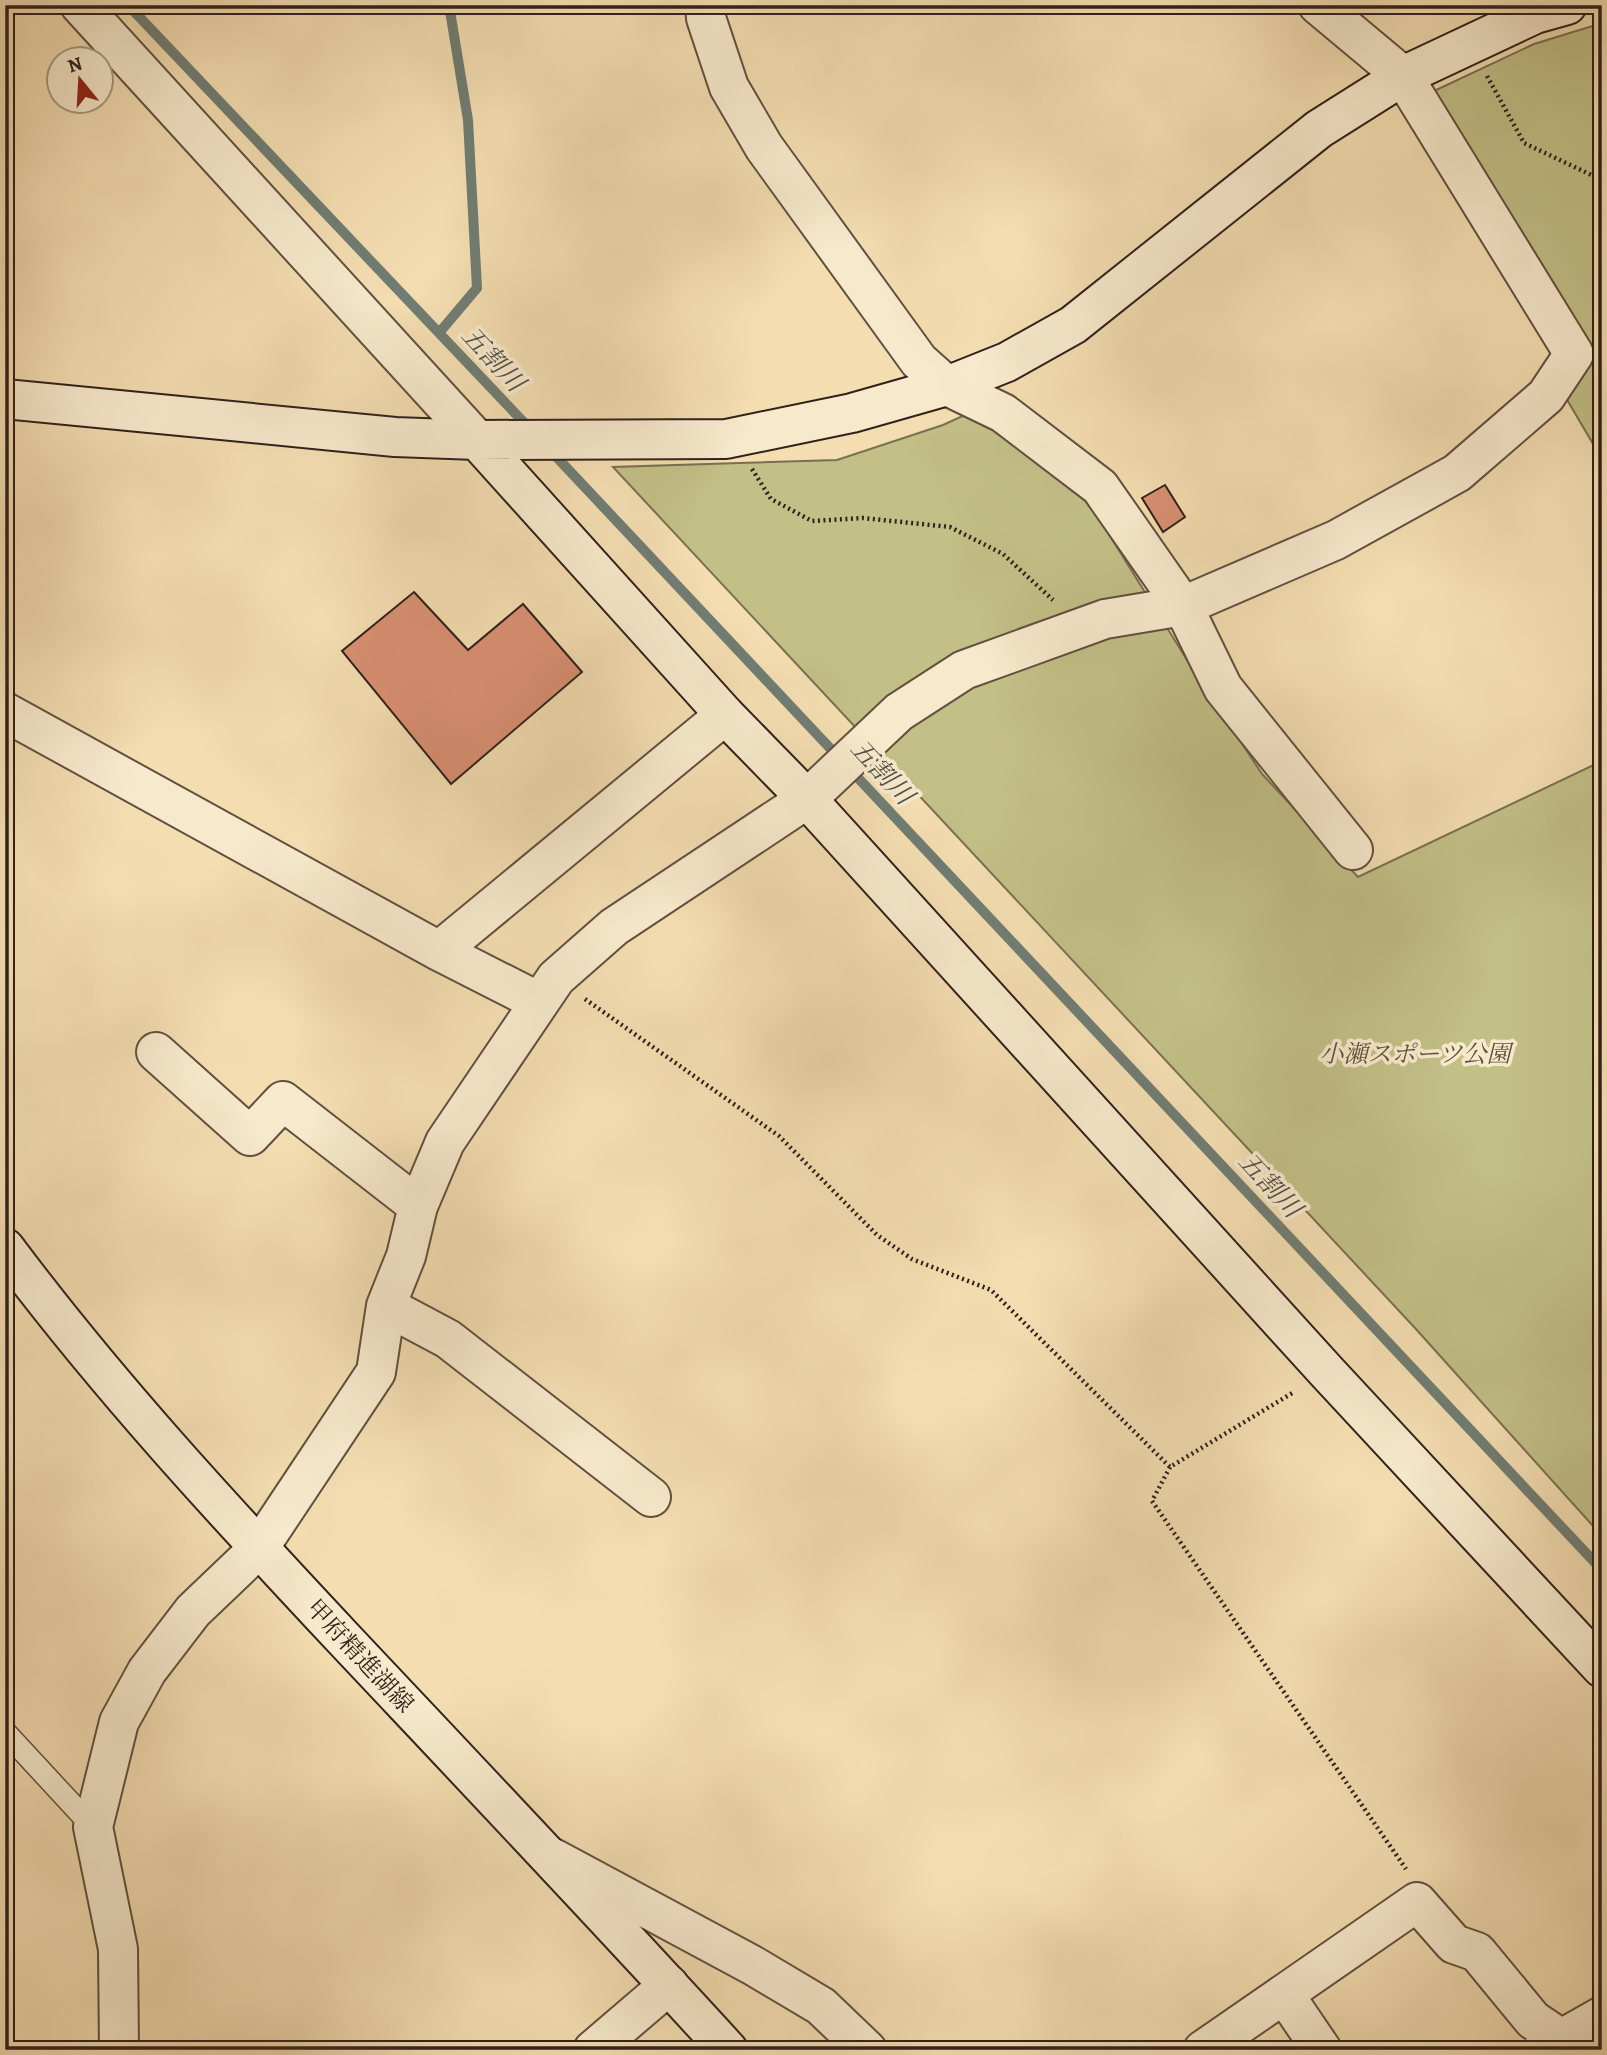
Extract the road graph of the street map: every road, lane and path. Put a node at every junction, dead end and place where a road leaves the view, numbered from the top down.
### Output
1 (80, 5) edge
2 (705, 5) edge
3 (1318, 5) edge
4 (1567, 5) edge
5 (1469, 45) junction
6 (1403, 76) junction
7 (1602, 180) edge
8 (947, 386) junction
9 (5, 399) edge
10 (738, 436) junction
11 (491, 440) junction
12 (1183, 606) junction
13 (1070, 632) junction
14 (5, 712) edge
15 (725, 715) junction
16 (816, 792) junction
17 (1353, 850) dead end
18 (439, 951) junction
19 (547, 990) junction
20 (156, 1052) dead end
21 (418, 1206) junction
22 (5, 1248) edge
23 (386, 1306) junction
24 (1327, 1372) junction
25 (1170, 1467) junction
26 (651, 1497) dead end
27 (258, 1548) junction
28 (1602, 1668) edge
29 (5, 1732) edge
30 (93, 1827) junction
31 (545, 1853) junction
32 (1417, 1902) junction
33 (669, 1984) junction
34 (1284, 1994) junction
35 (1602, 2017) edge
36 (1551, 2044) edge
37 (119, 2050) edge
38 (593, 2050) edge
39 (729, 2050) edge
40 (867, 2050) edge
41 (1203, 2050) edge
42 (1322, 2050) edge

1 - 11 street
2 - 8 street
3 - 6 street
4 - 5 street
5 - 6 street
5 - 7 path
6 - 8 street
6 - 12 street
8 - 10 street
8 - 12 street
9 - 11 street
10 - 11 street
10 - 13 path
11 - 15 street
12 - 13 street
12 - 17 street
13 - 16 street
14 - 18 street
15 - 16 street
15 - 18 street
16 - 19 street
16 - 24 street
18 - 19 street
19 - 21 street
19 - 25 path
20 - 21 street
21 - 23 street
22 - 27 street, 甲府精進湖線
23 - 26 street
23 - 27 street
24 - 25 path
24 - 28 street
25 - 32 path
27 - 30 street
27 - 31 street, 甲府精進湖線
29 - 30 lane
30 - 37 street
31 - 33 street, 甲府精進湖線
31 - 40 street
32 - 34 street
32 - 36 street
33 - 38 street
33 - 39 street, 甲府精進湖線
34 - 41 street
34 - 42 street
35 - 36 street

